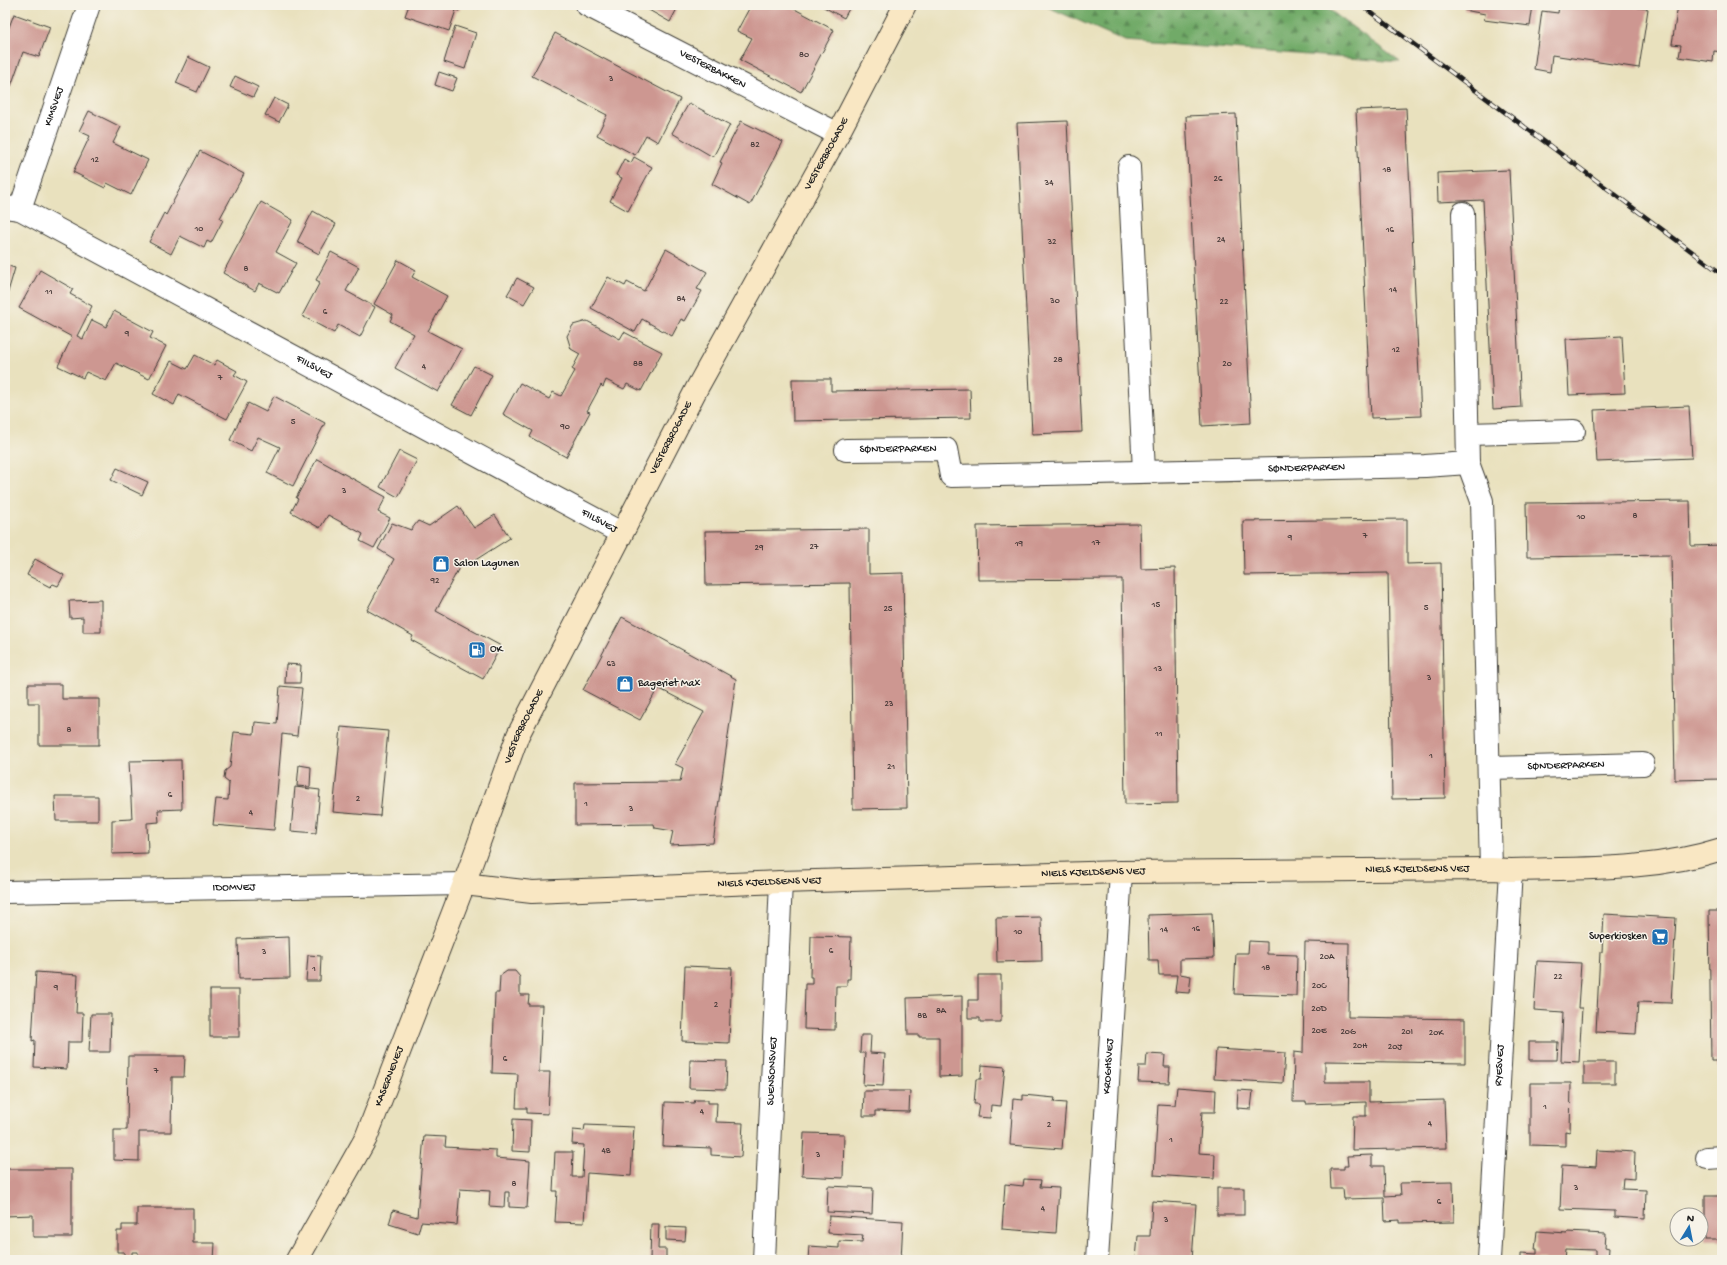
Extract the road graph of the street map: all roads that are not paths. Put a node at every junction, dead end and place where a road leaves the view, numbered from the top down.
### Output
1 (89, 5) edge
2 (587, 5) edge
3 (905, 5) edge
4 (838, 134) junction
5 (1129, 167) dead end
6 (12, 208) edge
7 (1463, 214) dead end
8 (1574, 431) dead end
9 (1468, 434) junction
10 (846, 450) dead end
11 (1468, 463) junction
12 (1144, 471) junction
13 (621, 533) junction
14 (1643, 764) dead end
15 (1489, 768) junction
16 (1722, 849) edge
17 (1501, 869) junction
18 (1121, 872) junction
19 (781, 882) junction
20 (464, 884) junction
21 (5, 892) edge
22 (298, 1260) edge
23 (764, 1260) edge
24 (1098, 1260) edge
25 (1489, 1260) edge

1 - 6 street, KIMSVEJ
2 - 4 street, VESTERBAKKEN
3 - 4 street, VESTERBROGADE
4 - 13 street, VESTERBROGADE
5 - 12 street
6 - 13 street, FIILSVEJ
7 - 9 street
8 - 9 street
9 - 11 street
10 - 12 street, SØNDERPARKEN
11 - 12 street, SØNDERPARKEN
11 - 15 street
13 - 20 street, VESTERBROGADE
14 - 15 street, SØNDERPARKEN
15 - 17 street
16 - 17 street, NIELS KJELDSENS VEJ
17 - 18 street, NIELS KJELDSENS VEJ
17 - 25 street, RYESVEJ
18 - 19 street, NIELS KJELDSENS VEJ
18 - 24 street, KROGHSVEJ
19 - 20 street, NIELS KJELDSENS VEJ
19 - 23 street, SUENSONSVEJ
20 - 21 street, IDOMVEJ
20 - 22 street, KASERNEVEJ

